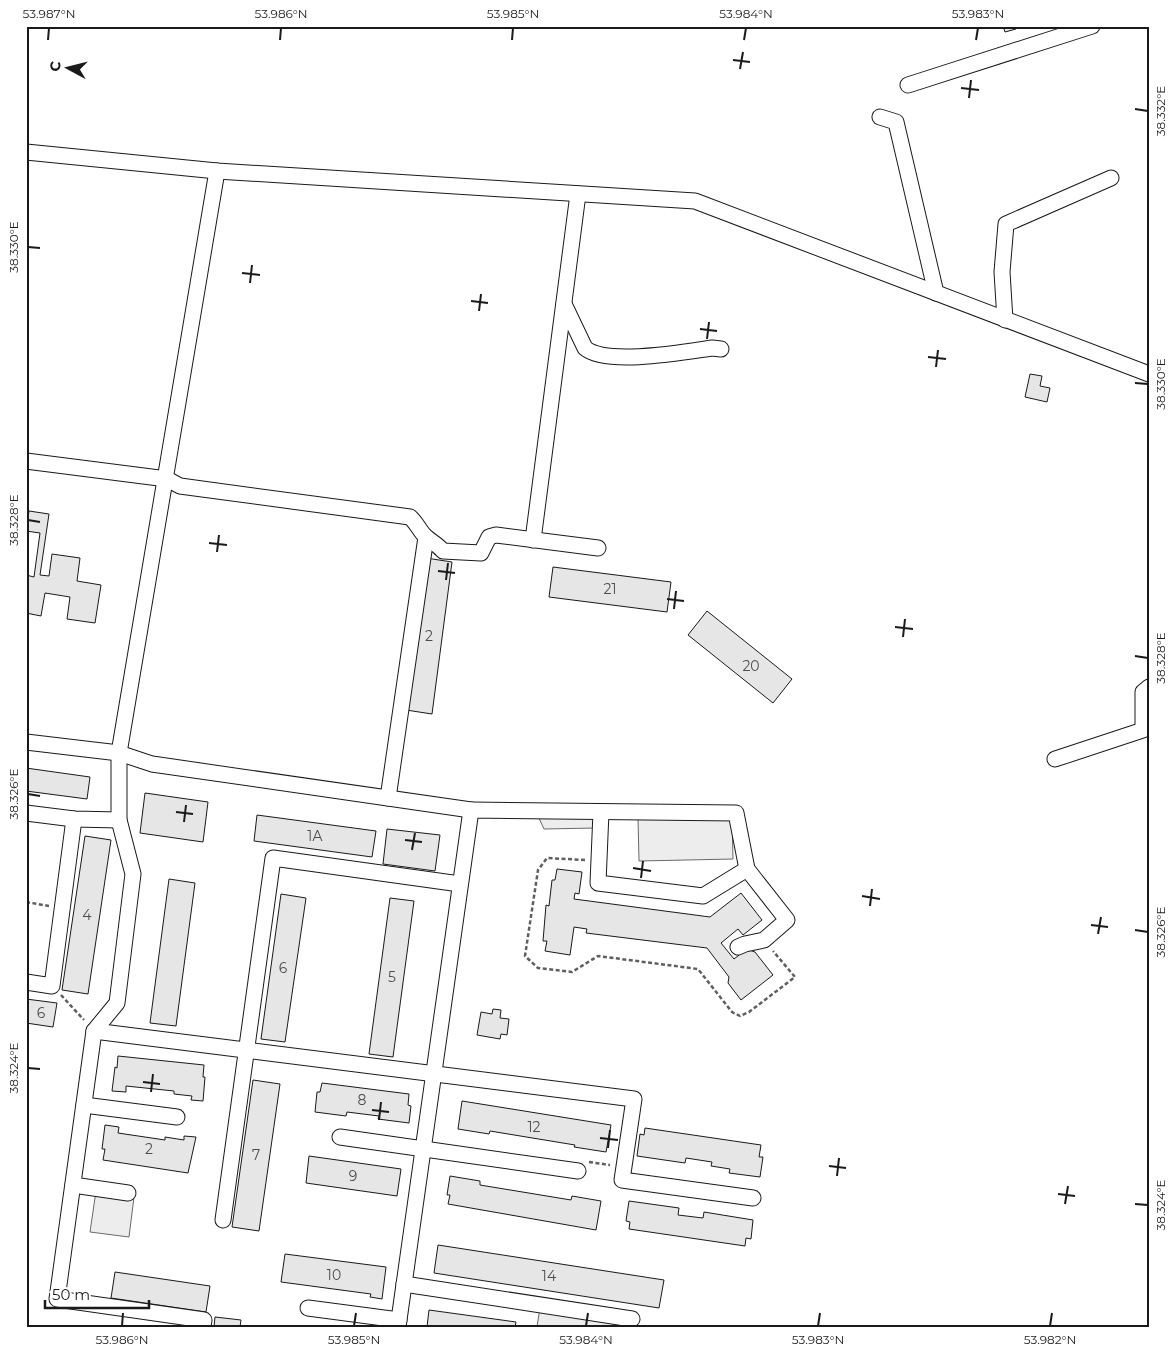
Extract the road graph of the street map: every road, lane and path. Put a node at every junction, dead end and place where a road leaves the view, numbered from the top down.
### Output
1 (1092, 26) edge
2 (908, 86) dead end
3 (880, 117) dead end
4 (26, 152) edge
5 (217, 171) junction
6 (1111, 178) dead end
7 (578, 194) junction
8 (936, 293) junction
9 (564, 303) junction
10 (1005, 320) junction
11 (721, 349) dead end
12 (1148, 373) edge
13 (26, 461) edge
14 (167, 479) junction
15 (426, 537) junction
16 (533, 540) junction
17 (598, 548) dead end
18 (1149, 687) edge
19 (26, 742) edge
20 (119, 752) junction
21 (1055, 759) dead end
22 (388, 798) junction
23 (470, 810) junction
24 (26, 812) edge
25 (601, 812) junction
26 (74, 819) junction
27 (118, 820) junction
28 (599, 861) junction
29 (747, 869) junction
30 (460, 884) junction
31 (26, 902) edge
32 (63, 908) junction
33 (764, 940) junction
34 (738, 947) dead end
35 (26, 982) edge
36 (52, 986) junction
37 (94, 1031) junction
38 (246, 1049) junction
39 (434, 1072) junction
40 (84, 1105) junction
41 (177, 1118) dead end
42 (340, 1136) dead end
43 (423, 1148) junction
44 (624, 1166) junction
45 (578, 1171) joint
46 (73, 1185) junction
47 (128, 1192) dead end
48 (753, 1198) dead end
49 (223, 1220) dead end
50 (404, 1284) junction
51 (308, 1308) dead end
52 (632, 1320) dead end
53 (399, 1323) edge
54 (203, 1327) edge

1 - 2 street
3 - 8 street
4 - 5 street
5 - 7 street
5 - 14 street
6 - 10 street
7 - 8 street
7 - 9 street
8 - 10 street
9 - 11 street
9 - 16 street
10 - 12 street
13 - 14 street
14 - 15 street
14 - 20 street
15 - 16 street
15 - 22 street
16 - 17 street
18 - 21 street
19 - 20 street
20 - 22 street
20 - 27 street
22 - 23 street
23 - 25 street
23 - 30 street
24 - 26 street
25 - 28 street
25 - 29 street
26 - 27 street
26 - 32 street
27 - 37 street
28 - 29 street
28 - 33 path
29 - 33 street
30 - 38 street
30 - 39 street
31 - 32 path
32 - 36 street
33 - 34 street
35 - 36 street
36 - 37 path
37 - 38 street
37 - 40 street
38 - 39 street
38 - 49 street
39 - 43 street
39 - 44 street
40 - 41 street
40 - 46 street
42 - 43 street
43 - 45 street
43 - 50 street
44 - 45 path
44 - 48 street
46 - 47 street
46 - 54 street
50 - 52 street
50 - 53 street
51 - 53 street

